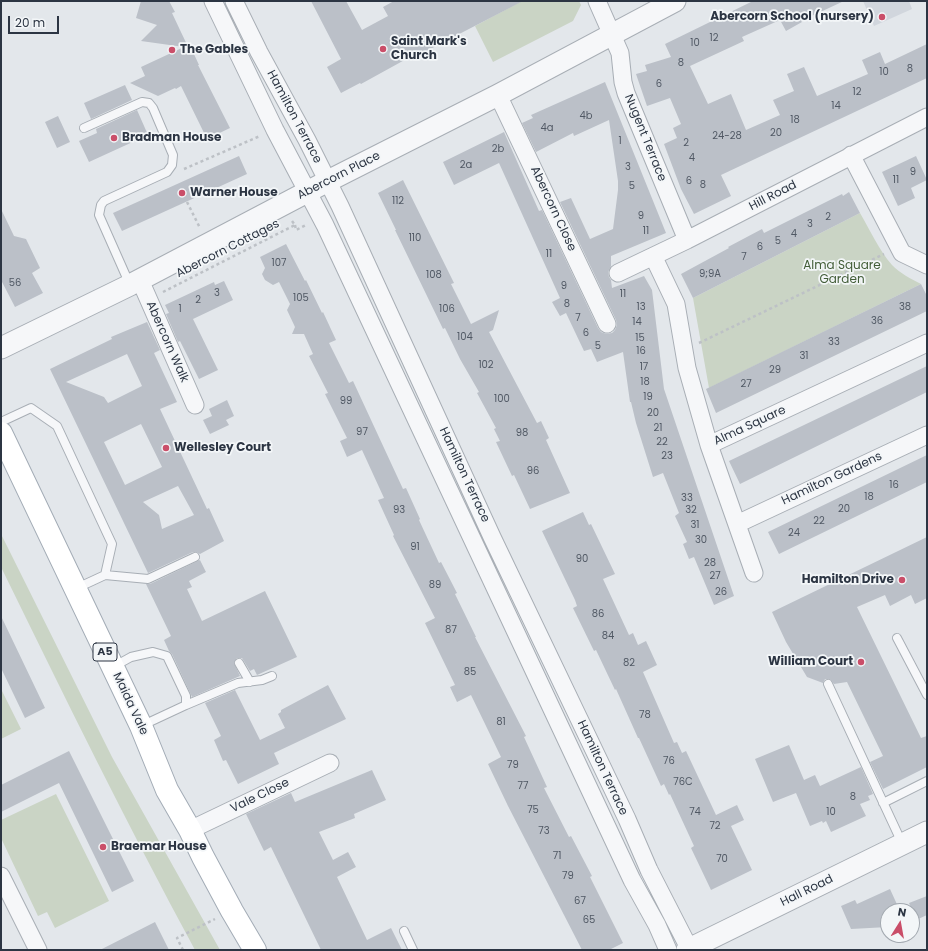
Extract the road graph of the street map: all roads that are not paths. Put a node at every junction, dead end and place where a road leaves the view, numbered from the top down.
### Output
1 (213, 1) edge
2 (234, 1) edge
3 (597, 1) edge
4 (674, 1) edge
5 (611, 34) junction
6 (498, 95) junction
7 (927, 117) edge
8 (84, 128) dead end
9 (852, 155) junction
10 (328, 181) junction
11 (309, 192) junction
12 (687, 240) junction
13 (655, 256) junction
14 (927, 265) edge
15 (618, 273) dead end
16 (135, 283) junction
17 (607, 324) dead end
18 (927, 343) edge
19 (1, 348) edge
20 (196, 405) dead end
21 (1, 422) edge
22 (927, 435) edge
23 (3, 443) edge
24 (709, 445) junction
25 (737, 524) junction
26 (195, 557) dead end
27 (754, 573) dead end
28 (105, 575) junction
29 (75, 589) junction
30 (898, 638) dead end
31 (239, 664) dead end
32 (112, 667) junction
33 (272, 676) dead end
34 (250, 682) junction
35 (828, 684) dead end
36 (927, 695) edge
37 (186, 705) junction
38 (141, 726) junction
39 (330, 762) dead end
40 (927, 781) edge
41 (883, 803) junction
42 (617, 823) junction
43 (190, 830) junction
44 (927, 832) edge
45 (902, 844) junction
46 (1, 876) edge
47 (404, 931) dead end
48 (38, 950) edge
49 (255, 950) edge
50 (413, 950) edge
51 (668, 950) edge
52 (689, 950) edge

1 - 11 street, Hamilton Terrace
2 - 10 street, Hamilton Terrace
3 - 5 street, Nugent Terrace
4 - 5 street, Abercorn Place
5 - 6 street, Abercorn Place
5 - 12 street, Nugent Terrace
6 - 10 street, Abercorn Place
6 - 17 street, Abercorn Close
7 - 9 street, Hill Road
8 - 16 lane
9 - 12 street, Hill Road
9 - 14 street
10 - 11 street, Abercorn Place
10 - 42 street, Hamilton Terrace
11 - 16 street, Abercorn Place
11 - 42 street, Hamilton Terrace
12 - 13 street, Hill Road
13 - 15 street, Hill Road
13 - 24 street, Alma Square
16 - 19 street, Abercorn Place
16 - 20 street, Abercorn Walk
18 - 24 street, Alma Square
21 - 28 lane
22 - 25 street, Hamilton Gardens
23 - 29 main road, Maida Vale / A5
24 - 25 street
25 - 27 street
26 - 28 lane
28 - 29 lane
29 - 32 main road, Maida Vale / A5
30 - 36 lane
31 - 34 lane
32 - 37 lane
32 - 38 main road, Maida Vale / A5
33 - 34 lane
34 - 37 lane
35 - 41 lane
37 - 38 lane
38 - 43 main road, Maida Vale / A5
39 - 43 street, Vale Close
40 - 41 lane
41 - 45 lane
42 - 51 street, Hamilton Terrace
42 - 52 street, Hamilton Terrace
43 - 49 main road, Maida Vale / A5
44 - 45 street, Hall Road
45 - 52 street, Hall Road
46 - 48 street
47 - 50 lane

